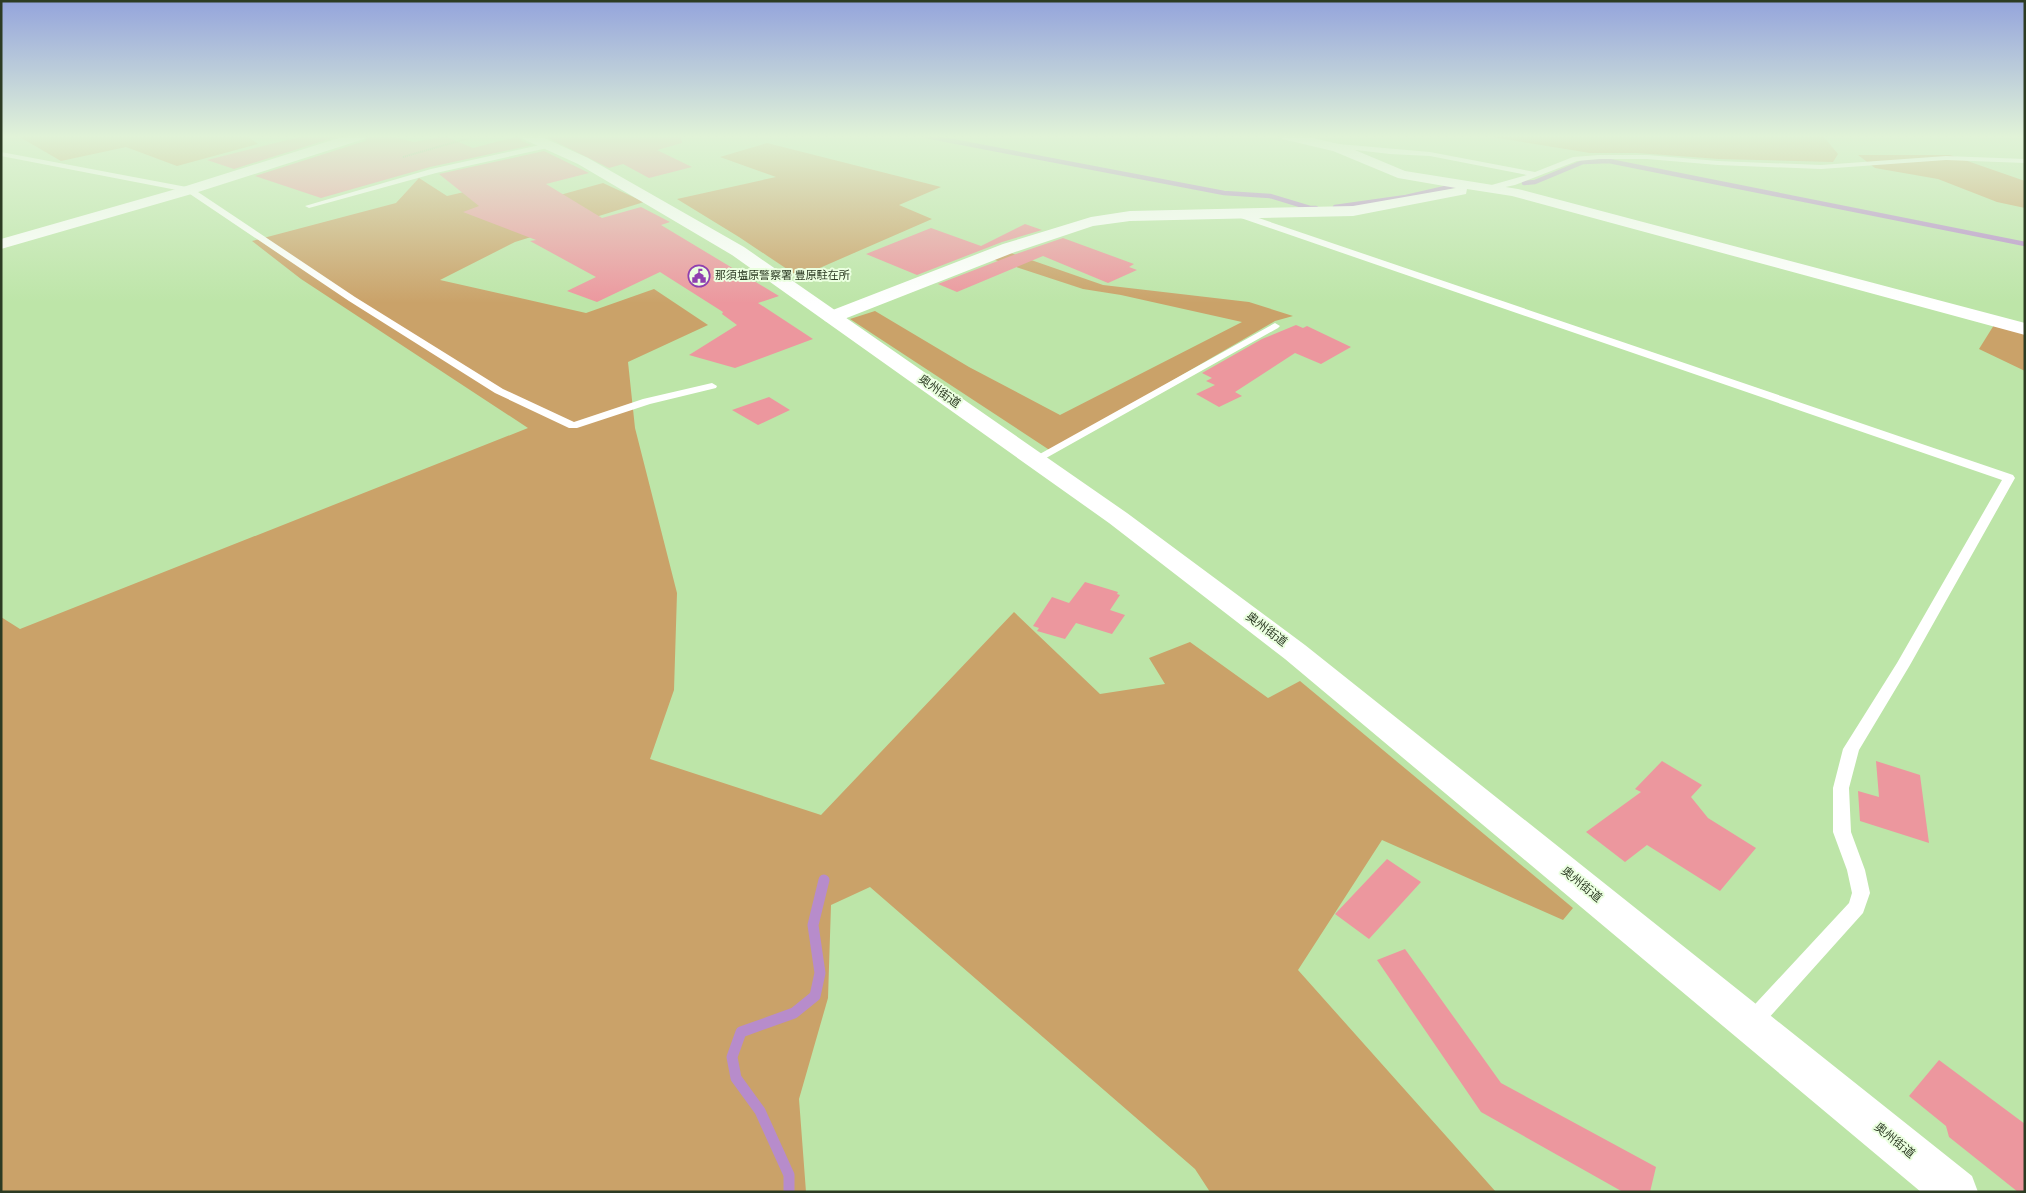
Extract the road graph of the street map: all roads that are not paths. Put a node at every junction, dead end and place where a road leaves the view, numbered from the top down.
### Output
1 (183, 192) edge
2 (192, 192) edge
3 (360, 192) edge
4 (635, 192) edge
5 (1454, 192) edge
6 (1505, 192) edge
7 (309, 206) dead end
8 (1238, 214) junction
9 (1, 244) edge
10 (832, 317) junction
11 (1275, 326) dead end
12 (2025, 329) edge
13 (712, 386) dead end
14 (1035, 460) junction
15 (1750, 1024) junction
16 (1956, 1192) edge

1 - 9 main road
2 - 13 lane
3 - 7 lane
4 - 10 main road, 奥州街道
5 - 8 street
6 - 12 street
8 - 10 street
8 - 15 lane
10 - 14 main road, 奥州街道
11 - 14 lane
14 - 15 main road, 奥州街道
15 - 16 main road, 奥州街道

